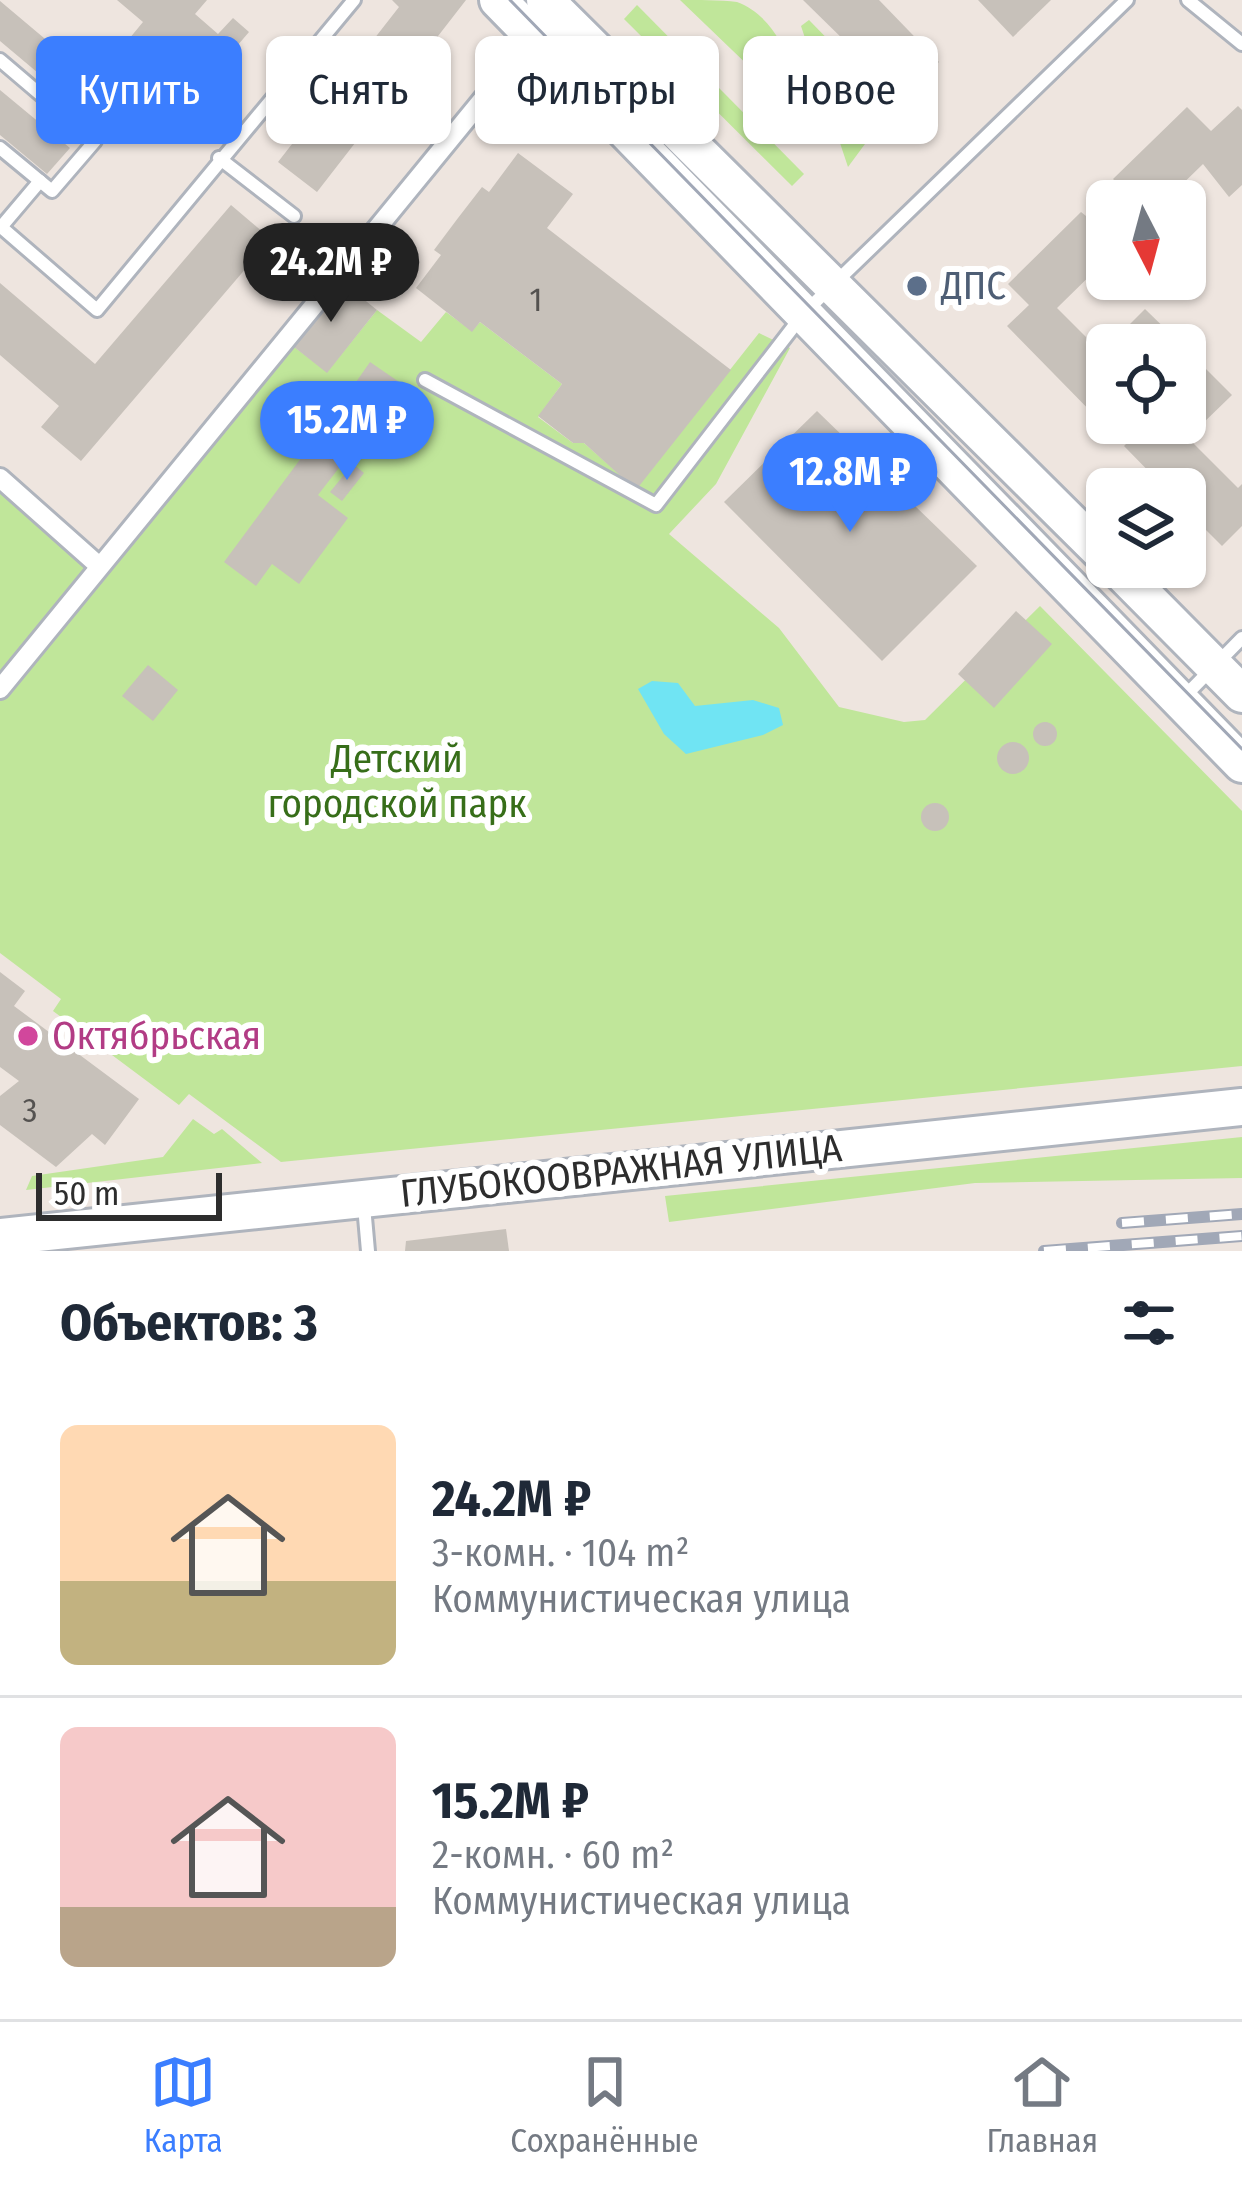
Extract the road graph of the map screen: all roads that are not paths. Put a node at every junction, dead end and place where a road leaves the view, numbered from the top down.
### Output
1 (498, 0) edge
2 (544, 0) edge
3 (1127, 0) edge
4 (1188, 0) edge
5 (346, 3) edge
6 (1242, 44) edge
7 (0, 60) edge
8 (475, 108) edge
9 (0, 148) edge
10 (219, 158) junction
11 (40, 181) junction
12 (295, 216) dead end
13 (1, 227) edge
14 (833, 287) junction
15 (804, 313) junction
16 (425, 380) dead end
17 (0, 478) edge
18 (1086, 537) edge
19 (98, 566) junction
20 (1137, 588) edge
21 (1242, 638) edge
22 (1216, 666) junction
23 (0, 688) edge
24 (1242, 694) edge
25 (1180, 700) junction
26 (1242, 764) edge
27 (1242, 1107) edge
28 (363, 1198) junction
29 (0, 1237) edge
30 (368, 1251) edge

1 - 15 main road
2 - 14 main road
3 - 14 lane
4 - 6 lane
5 - 10 lane
7 - 11 lane
8 - 19 street
9 - 11 lane
10 - 12 lane
10 - 13 lane
11 - 13 lane
14 - 15 lane
14 - 18 main road
15 - 16 lane
15 - 25 main road
17 - 19 street
19 - 23 street
20 - 22 main road
21 - 22 lane
22 - 24 main road
22 - 25 lane
25 - 26 main road
27 - 28 main road, ГЛУБОКООВРАЖНАЯ УЛИЦА
28 - 29 main road, ГЛУБОКООВРАЖНАЯ УЛИЦА
28 - 30 lane

